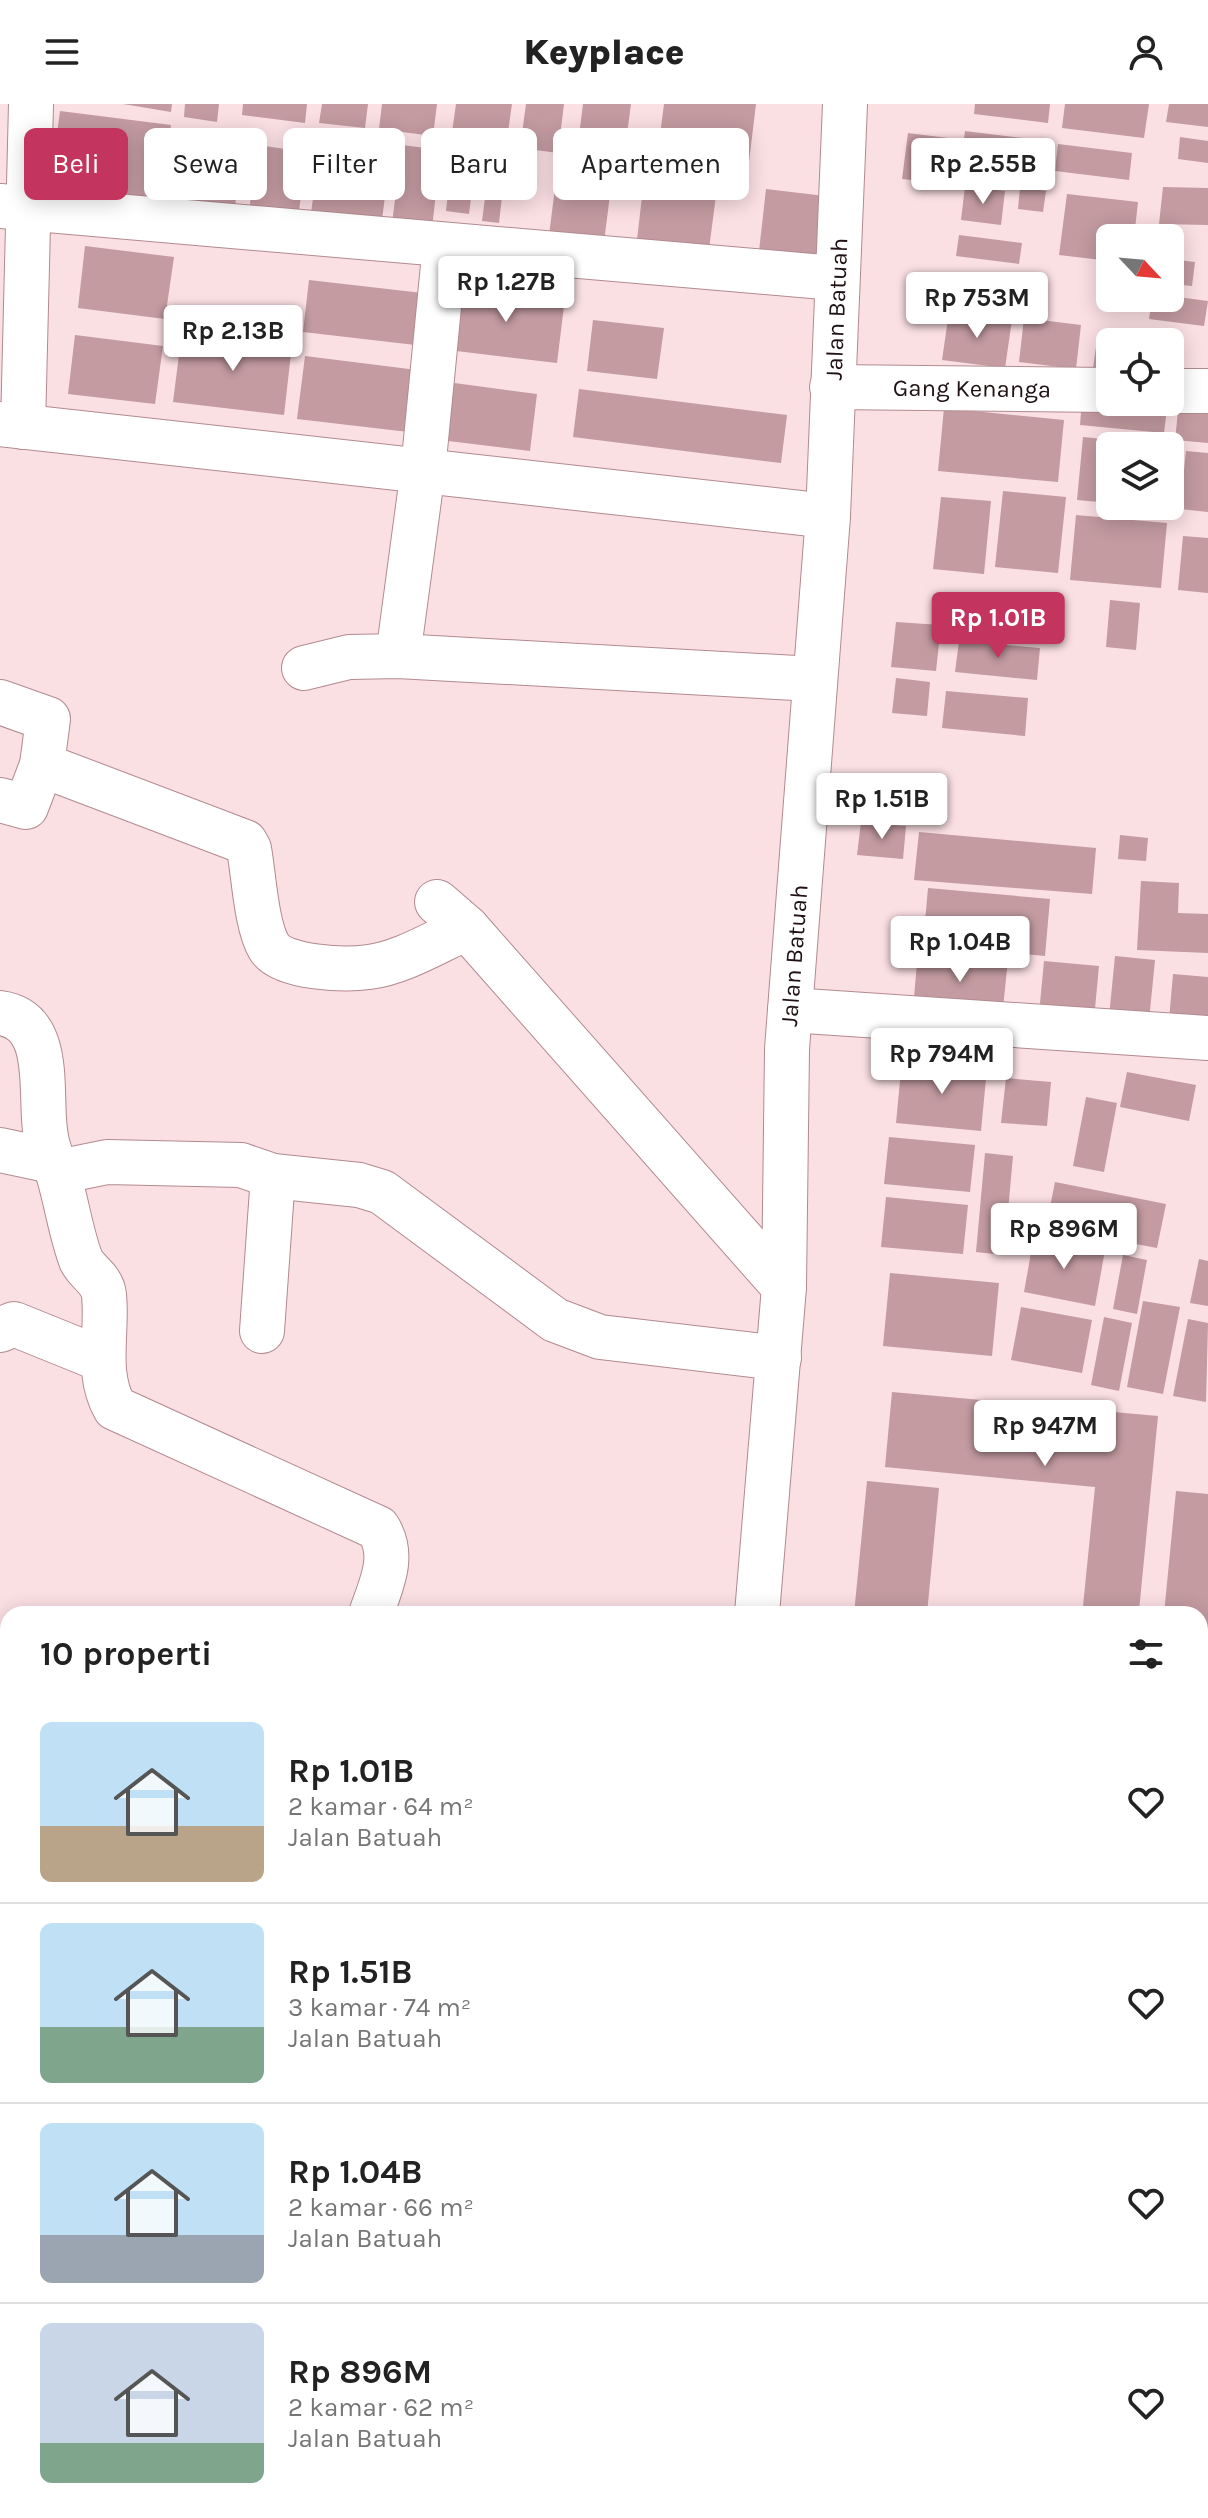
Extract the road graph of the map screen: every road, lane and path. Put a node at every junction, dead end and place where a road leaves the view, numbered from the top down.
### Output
1 (31, 104) edge
2 (845, 104) edge
3 (14, 208) edge
4 (445, 245) junction
5 (835, 278) junction
6 (832, 387) junction
7 (1096, 390) edge
8 (1184, 391) edge
9 (1208, 391) edge
10 (12, 425) edge
11 (423, 470) junction
12 (828, 516) junction
13 (398, 656) junction
14 (304, 668) dead end
15 (814, 679) junction
16 (0, 702) edge
17 (42, 765) junction
18 (0, 800) edge
19 (790, 1010) junction
20 (0, 1013) edge
21 (1208, 1038) edge
22 (0, 1150) edge
23 (55, 1166) junction
24 (273, 1176) junction
25 (784, 1287) junction
26 (0, 1330) edge
27 (262, 1331) dead end
28 (779, 1358) junction
29 (103, 1360) junction
30 (373, 1606) edge
31 (758, 1606) edge

1 - 3 street
2 - 5 street, Jalan Batuah
3 - 4 street
3 - 10 street
4 - 5 street
4 - 11 street
5 - 6 street, Jalan Batuah
6 - 7 street, Gang Kenanga
6 - 12 street, Jalan Batuah
8 - 9 street
10 - 11 street
11 - 12 street
11 - 13 street
12 - 15 street, Jalan Batuah
13 - 14 street
13 - 15 street
15 - 19 street, Jalan Batuah
16 - 17 street
17 - 18 street
17 - 25 street
19 - 21 street
19 - 25 street, Jalan Batuah
20 - 23 street
22 - 23 street
23 - 24 street
23 - 29 street
24 - 27 street
24 - 28 street
25 - 28 street, Jalan Batuah
26 - 29 street
28 - 31 street, Jalan Batuah
29 - 30 street

